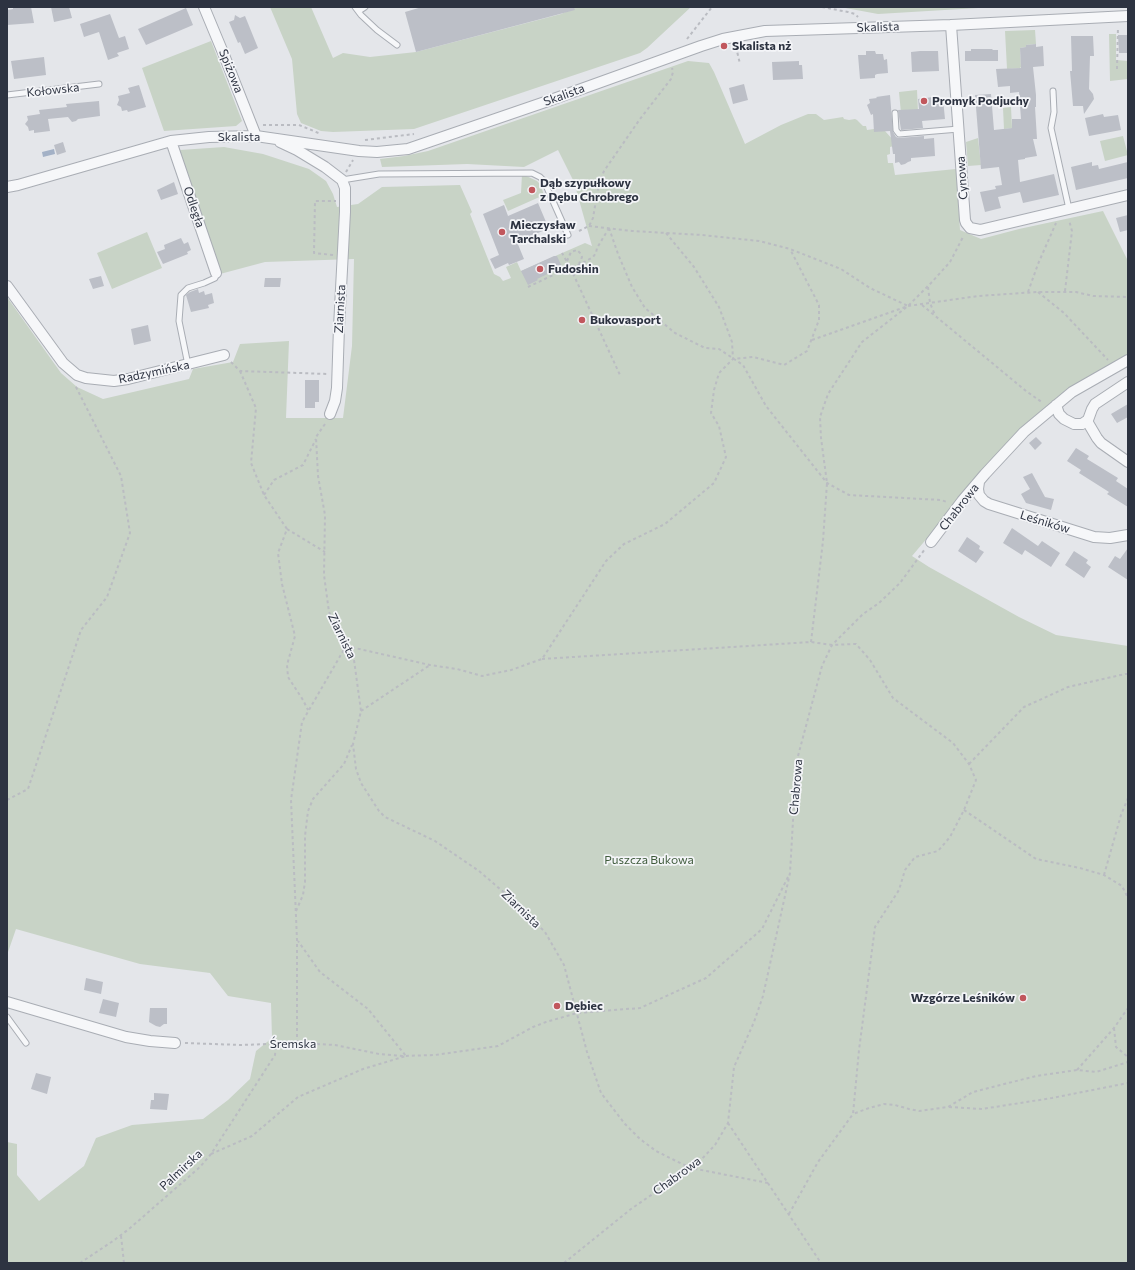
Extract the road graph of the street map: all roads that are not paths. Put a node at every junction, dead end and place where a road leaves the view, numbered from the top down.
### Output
1 (204, 7) edge
2 (366, 7) edge
3 (357, 9) edge
4 (1128, 16) edge
5 (951, 25) junction
6 (397, 44) dead end
7 (99, 84) dead end
8 (1053, 91) dead end
9 (7, 95) edge
10 (894, 113) dead end
11 (959, 129) junction
12 (256, 136) junction
13 (171, 141) junction
14 (342, 180) junction
15 (7, 187) edge
16 (1128, 195) edge
17 (1066, 212) junction
18 (568, 235) dead end
19 (216, 273) joint
20 (7, 286) edge
21 (224, 355) road end
22 (1128, 360) edge
23 (188, 365) junction
24 (1128, 382) edge
25 (1054, 407) junction
26 (330, 414) road end
27 (1087, 421) junction
28 (1128, 462) edge
29 (979, 482) junction
30 (1128, 535) edge
31 (931, 542) road end
32 (7, 1002) edge
33 (7, 1017) edge
34 (26, 1043) dead end
35 (176, 1043) road end

1 - 12 street, Spiżowa
2 - 3 lane
3 - 6 lane
4 - 5 street, Skalista
5 - 11 street, Cynowa
5 - 12 street, Skalista
7 - 9 lane, Kołowska
8 - 17 lane
10 - 11 lane
11 - 17 street, Cynowa
12 - 13 street, Skalista
12 - 14 street
13 - 15 street, Skalista
13 - 19 street, Odległa
14 - 18 lane
14 - 26 street, Ziarnista
16 - 17 street
19 - 23 lane
20 - 23 street, Radzymińska
21 - 23 street, Radzymińska
22 - 25 street, Chabrowa
24 - 27 street
25 - 27 street
25 - 29 street, Chabrowa
27 - 28 street
29 - 30 street, Leśników
29 - 31 street, Chabrowa
32 - 35 street
33 - 34 lane

